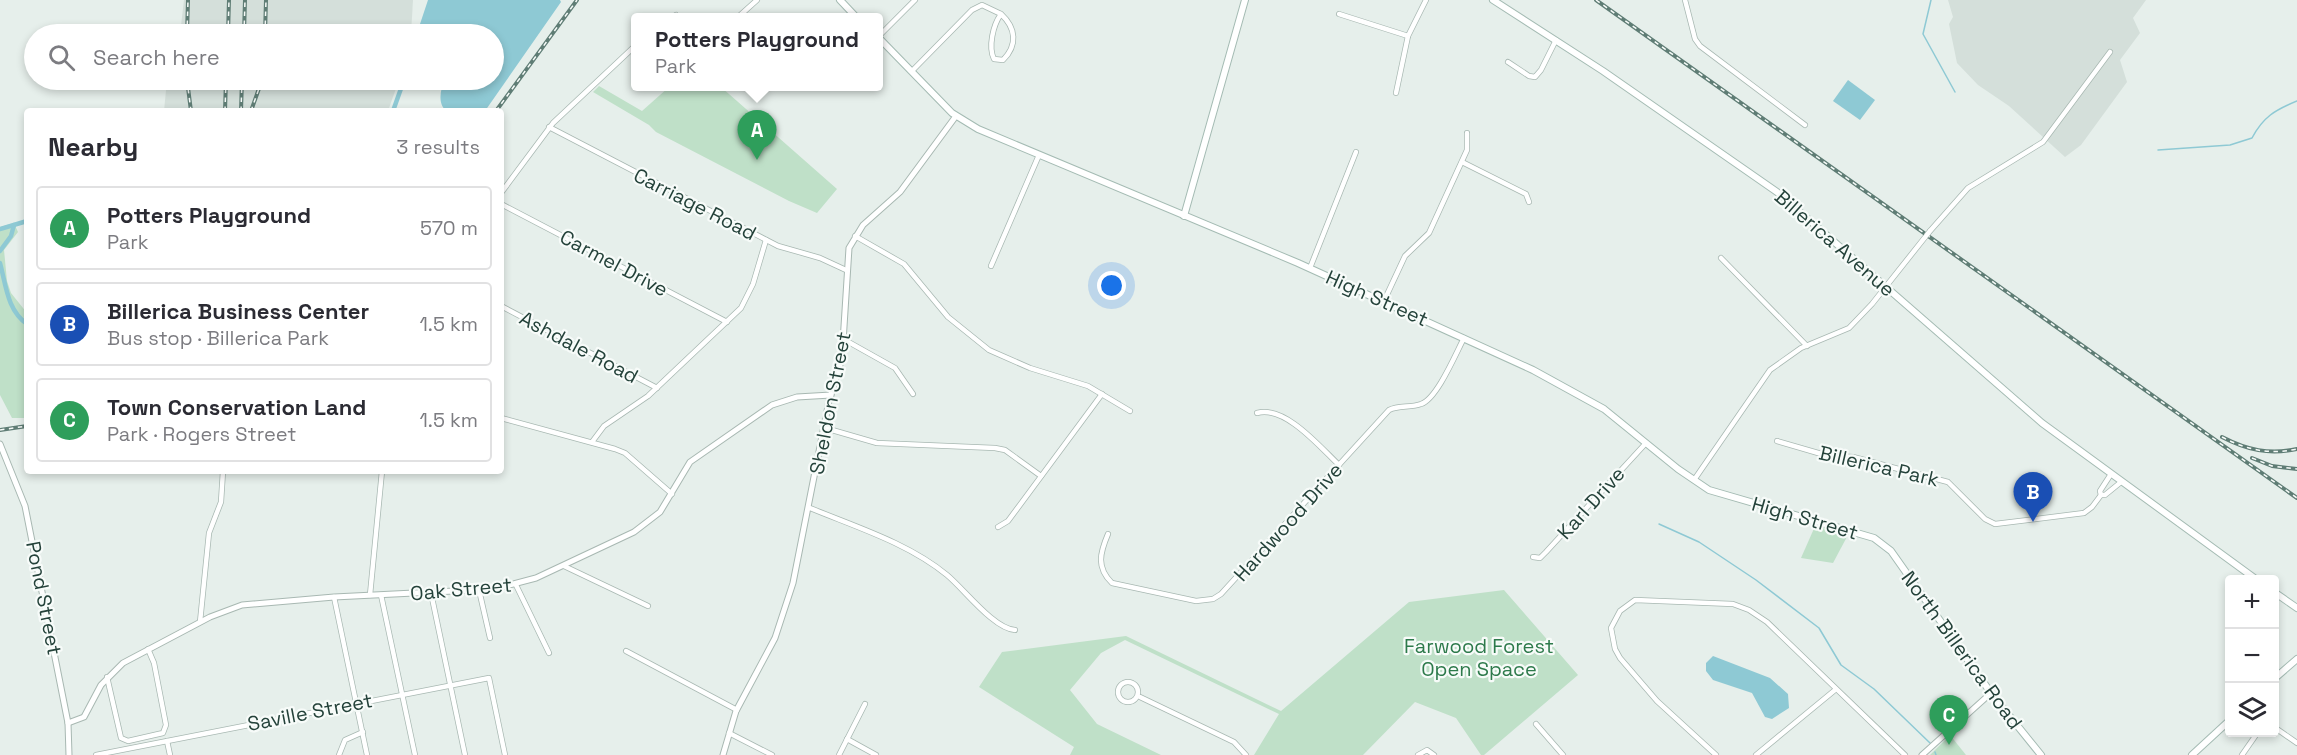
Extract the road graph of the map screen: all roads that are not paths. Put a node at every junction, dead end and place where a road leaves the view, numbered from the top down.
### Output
1 (757, 0) edge
2 (915, 0) edge
3 (1244, 0) edge
4 (1426, 0) edge
5 (1493, 0) edge
6 (1685, 0) edge
7 (843, 1) edge
8 (743, 13) edge
9 (853, 13) edge
10 (1001, 14) junction
11 (1339, 14) dead end
12 (883, 33) edge
13 (1408, 36) junction
14 (1556, 40) junction
15 (883, 41) edge
16 (631, 50) edge
17 (2110, 52) dead end
18 (1508, 62) dead end
19 (912, 71) junction
20 (1396, 93) dead end
21 (956, 116) junction
22 (1805, 125) dead end
23 (549, 127) junction
24 (1467, 133) dead end
25 (1356, 152) dead end
26 (1039, 155) junction
27 (1462, 162) junction
28 (504, 189) edge
29 (1529, 202) dead end
30 (504, 206) edge
31 (1184, 216) junction
32 (855, 236) junction
33 (766, 240) junction
34 (1721, 258) dead end
35 (991, 266) dead end
36 (1310, 268) junction
37 (846, 270) junction
38 (1886, 287) junction
39 (1384, 301) junction
40 (504, 308) edge
41 (727, 322) junction
42 (1464, 338) junction
43 (845, 340) junction
44 (1807, 346) junction
45 (657, 388) junction
46 (913, 393) dead end
47 (1102, 394) junction
48 (831, 395) junction
49 (1130, 411) dead end
50 (1257, 413) dead end
51 (504, 419) edge
52 (825, 428) junction
53 (1776, 441) dead end
54 (591, 442) junction
55 (1646, 443) junction
56 (0, 444) edge
57 (1339, 465) junction
58 (224, 474) edge
59 (382, 474) edge
60 (2111, 474) junction
61 (1041, 476) junction
62 (1694, 480) junction
63 (2121, 482) junction
64 (672, 494) junction
65 (2101, 495) junction
66 (810, 508) junction
67 (998, 527) dead end
68 (1108, 534) dead end
69 (1884, 543) joint
70 (1533, 557) dead end
71 (564, 566) junction
72 (2251, 575) edge
73 (516, 585) junction
74 (479, 590) junction
75 (431, 593) junction
76 (370, 595) junction
77 (381, 595) junction
78 (2279, 595) edge
79 (334, 597) junction
80 (648, 606) dead end
81 (2297, 608) edge
82 (200, 622) junction
83 (1015, 630) dead end
84 (490, 638) dead end
85 (148, 649) junction
86 (626, 651) dead end
87 (549, 653) dead end
88 (2297, 658) edge
89 (2279, 674) edge
90 (107, 677) junction
91 (450, 685) junction
92 (1835, 690) junction
93 (1990, 693) junction
94 (402, 694) junction
95 (94, 695) junction
96 (1140, 697) junction
97 (111, 698) junction
98 (357, 703) junction
99 (865, 704) dead end
100 (737, 710) junction
101 (68, 723) junction
102 (1536, 724) dead end
103 (2225, 724) edge
104 (2279, 730) edge
105 (363, 732) junction
106 (729, 733) junction
107 (2255, 737) edge
108 (847, 740) junction
109 (167, 741) junction
110 (2297, 743) edge
111 (121, 753) edge
112 (69, 755) edge
113 (96, 755) edge
114 (170, 755) edge
115 (339, 755) edge
116 (367, 755) edge
117 (416, 755) edge
118 (465, 755) edge
119 (505, 755) edge
120 (723, 755) edge
121 (772, 755) edge
122 (839, 755) edge
123 (876, 755) edge
124 (1246, 755) edge
125 (1418, 755) edge
126 (1434, 755) edge
127 (1563, 755) edge
128 (1716, 755) edge
129 (1756, 755) edge
130 (1905, 755) edge
131 (1922, 755) edge
132 (2041, 755) edge
133 (2192, 755) edge
134 (2242, 755) edge

1 - 8 street
2 - 12 street
3 - 31 main road
4 - 13 street
5 - 14 main road, Billerica Avenue
6 - 22 street
7 - 9 main road
10 - 10 street
10 - 19 street
11 - 13 street
13 - 20 street
14 - 18 street
14 - 38 main road, Billerica Avenue
15 - 19 main road, High Street
16 - 23 street
17 - 38 street, bridge
19 - 21 main road, High Street
21 - 26 main road, High Street
21 - 32 street, Sheldon Street
23 - 28 street
23 - 33 street, Carriage Road
24 - 27 street
25 - 36 street
26 - 31 main road, High Street
26 - 35 street
27 - 29 street
27 - 39 street
30 - 41 street, Carmel Drive
31 - 36 main road, High Street
32 - 37 street, Sheldon Street
32 - 47 street
33 - 37 street, Carriage Road
33 - 41 street
34 - 44 street
36 - 39 main road, High Street
37 - 43 street, Sheldon Street
38 - 44 street
38 - 60 main road, Billerica Avenue
39 - 42 main road, High Street
40 - 45 street, Ashdale Road
41 - 45 street
42 - 55 main road, High Street
42 - 57 street, Hardwood Drive
43 - 46 street
43 - 48 street, Sheldon Street
44 - 62 street
45 - 54 street
47 - 49 street
47 - 61 street
48 - 52 street, Sheldon Street
48 - 64 street, Oak Street
50 - 57 street
51 - 54 street
52 - 61 street
52 - 66 street, Sheldon Street
53 - 65 street, Billerica Park
54 - 64 street
55 - 62 main road, High Street
55 - 70 street, Karl Drive
56 - 101 street, Pond Street
57 - 68 street, Hardwood Drive
58 - 82 street
59 - 76 street
60 - 63 main road, Billerica Avenue
60 - 65 street, Billerica Park
61 - 67 street
62 - 69 main road, High Street
63 - 65 street, Billerica Park
63 - 72 main road, Billerica Avenue
64 - 71 street, Oak Street
66 - 83 street
66 - 100 street, Sheldon Street
69 - 93 main road, North Billerica Road
71 - 73 street, Oak Street
71 - 80 street
73 - 74 street, Oak Street
73 - 87 street
74 - 75 street, Oak Street
74 - 84 street
75 - 77 street, Oak Street
75 - 91 street
76 - 77 street, Oak Street
76 - 79 street, Oak Street
77 - 94 street
78 - 81 main road
79 - 82 street, Oak Street
79 - 98 street
82 - 85 street, Oak Street
85 - 90 street, Oak Street
85 - 97 street
86 - 100 street
88 - 89 main road
90 - 95 street, Oak Street
90 - 97 street
91 - 94 street, Saville Street
91 - 118 street
91 - 119 street, Saville Street
92 - 128 street
92 - 129 street
92 - 130 street
93 - 131 street
93 - 132 main road, North Billerica Road
94 - 98 street, Saville Street
94 - 117 street
95 - 97 street
95 - 101 street, Oak Street
96 - 96 street
96 - 124 street
98 - 105 street
98 - 109 street, Saville Street
99 - 108 street
100 - 106 street, Sheldon Street
101 - 112 street, Pond Street
102 - 127 street
103 - 133 main road
104 - 110 street
105 - 115 street
105 - 116 street
106 - 120 street, Sheldon Street
106 - 121 street
107 - 134 street
108 - 122 street
108 - 123 street
109 - 111 street, Saville Street
109 - 114 street
111 - 113 street, Saville Street
125 - 126 street

